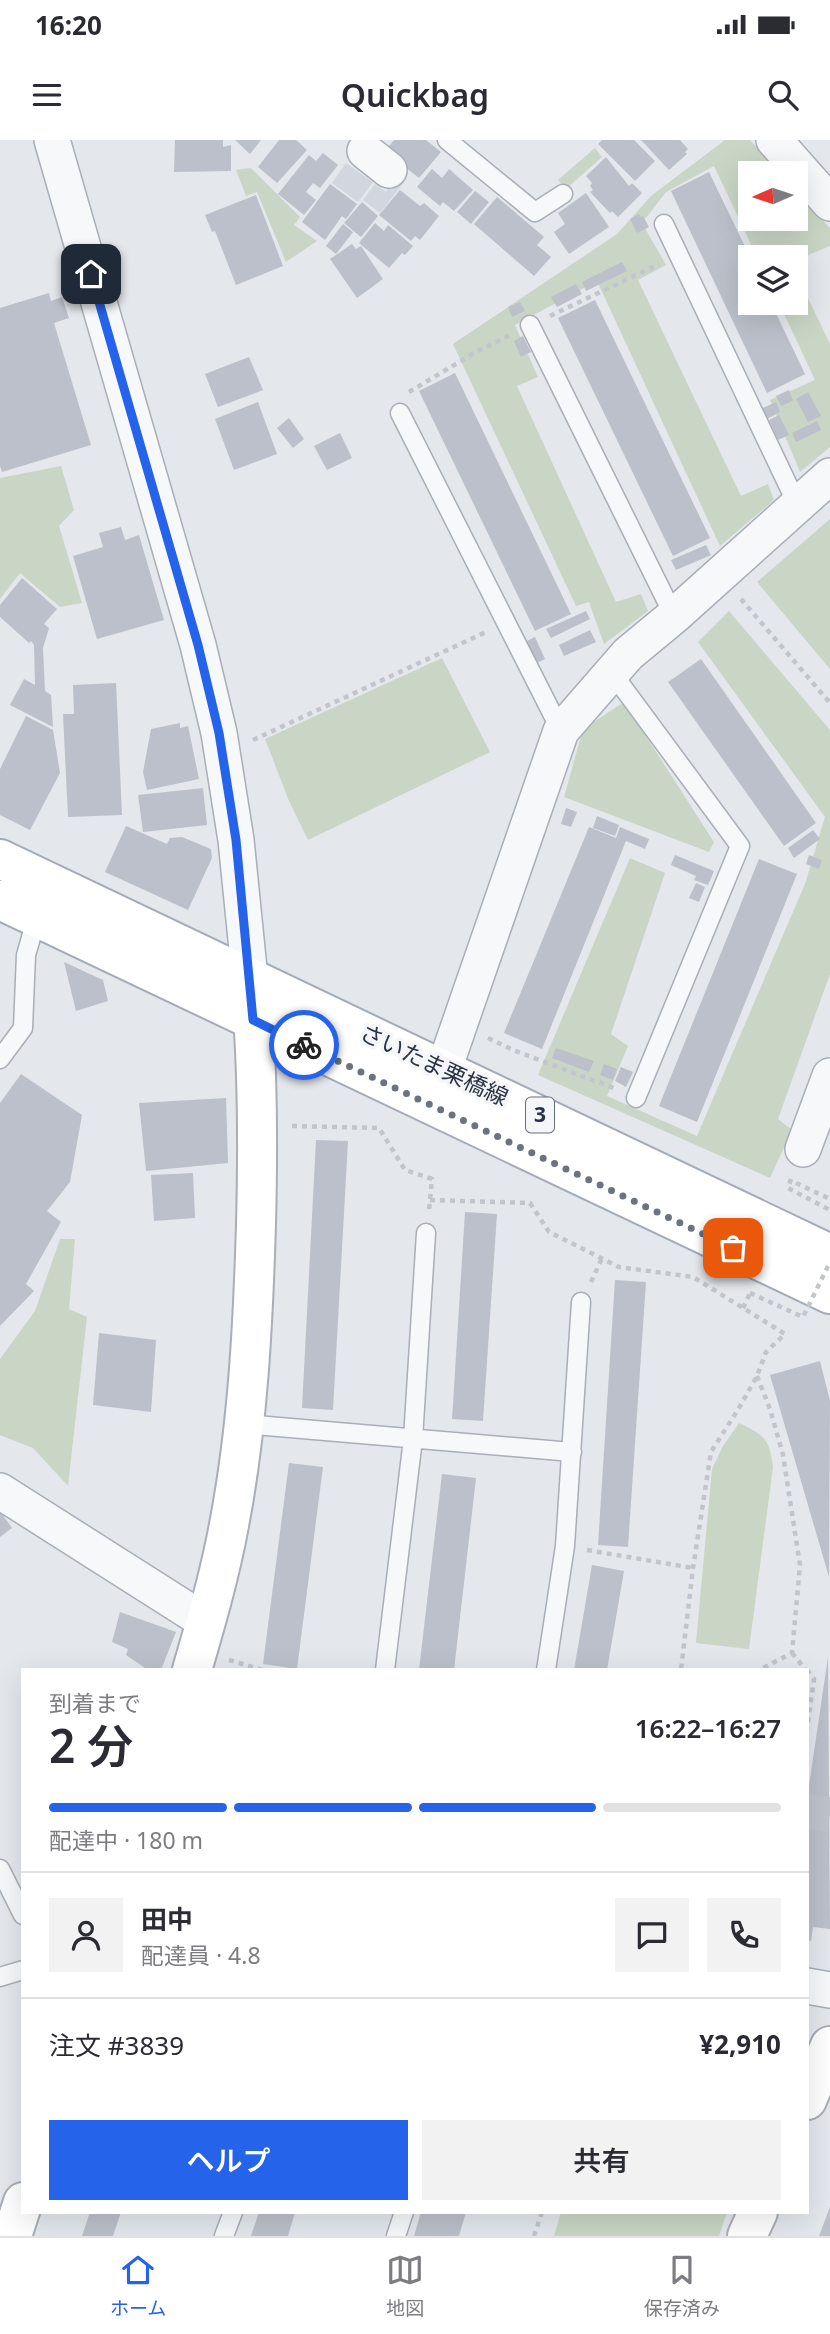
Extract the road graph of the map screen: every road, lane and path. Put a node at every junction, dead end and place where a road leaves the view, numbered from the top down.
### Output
1 (52, 140) edge
2 (447, 140) edge
3 (774, 140) edge
4 (563, 194) dead end
5 (830, 204) edge
6 (664, 224) dead end
7 (530, 325) dead end
8 (400, 413) dead end
9 (830, 476) edge
10 (797, 504) junction
11 (720, 574) junction
12 (674, 616) junction
13 (506, 623) junction
14 (613, 674) junction
15 (830, 703) edge
16 (561, 731) junction
17 (222, 755) junction
18 (0, 859) edge
19 (0, 900) edge
20 (37, 917) junction
21 (250, 978) junction
22 (253, 1020) junction
23 (460, 1023) junction
24 (0, 1059) edge
25 (444, 1069) junction
26 (830, 1076) edge
27 (636, 1098) joint
28 (256, 1125) junction
29 (797, 1164) joint
30 (796, 1192) dead end
31 (830, 1199) edge
32 (430, 1200) junction
33 (830, 1210) edge
34 (426, 1233) joint
35 (830, 1254) edge
36 (830, 1262) edge
37 (830, 1294) edge
38 (581, 1302) dead end
39 (743, 1308) junction
40 (757, 1376) junction
41 (244, 1424) junction
42 (413, 1439) junction
43 (572, 1452) junction
44 (0, 1491) edge
45 (565, 1546) junction
46 (693, 1568) junction
47 (206, 1622) junction
48 (792, 1653) junction
49 (193, 1668) edge
50 (385, 1668) edge
51 (546, 1668) edge
52 (681, 1668) edge
53 (763, 1668) edge
54 (804, 1668) edge
55 (809, 1673) edge
56 (809, 1715) edge
57 (0, 1870) edge
58 (21, 1911) edge
59 (21, 1971) edge
60 (0, 1977) edge
61 (809, 1986) edge
62 (830, 1990) edge
63 (830, 2046) edge
64 (809, 2095) edge
65 (21, 2208) edge
66 (232, 2214) edge
67 (403, 2214) edge
68 (541, 2214) edge
69 (757, 2214) edge
70 (12, 2236) edge
71 (224, 2236) edge
72 (396, 2236) edge
73 (534, 2236) edge
74 (747, 2236) edge

1 - 17 street
2 - 4 lane
3 - 5 street
6 - 10 lane
7 - 12 lane
8 - 13 lane
9 - 10 street
10 - 11 street
11 - 12 street
11 - 15 path
12 - 14 street
13 - 16 lane
13 - 17 path
14 - 16 street
14 - 27 lane
16 - 23 street
17 - 21 street
18 - 21 main road, さいたま栗橋線 / 3
19 - 20 main road, さいたま栗橋線 / 3
20 - 22 main road, さいたま栗橋線 / 3
20 - 24 lane
21 - 22 main road
21 - 25 main road, さいたま栗橋線 / 3
22 - 28 main road
22 - 37 main road, さいたま栗橋線 / 3
23 - 25 street
23 - 27 path
25 - 35 main road, さいたま栗橋線 / 3
26 - 29 street
28 - 32 path
28 - 41 main road
29 - 31 path
30 - 33 path
32 - 34 path
32 - 39 path
34 - 42 lane
36 - 39 path, bridge
38 - 43 lane
39 - 40 path
40 - 46 path
40 - 48 path
41 - 42 lane
41 - 47 main road
42 - 43 lane
42 - 50 lane
43 - 45 lane
44 - 47 street
45 - 46 path
45 - 51 lane
46 - 52 path
47 - 49 main road
48 - 53 path
48 - 54 path
55 - 56 path
57 - 58 lane
59 - 60 lane
61 - 62 street
63 - 64 main road
65 - 70 main road
66 - 71 lane
67 - 72 lane
68 - 73 path
69 - 74 main road

